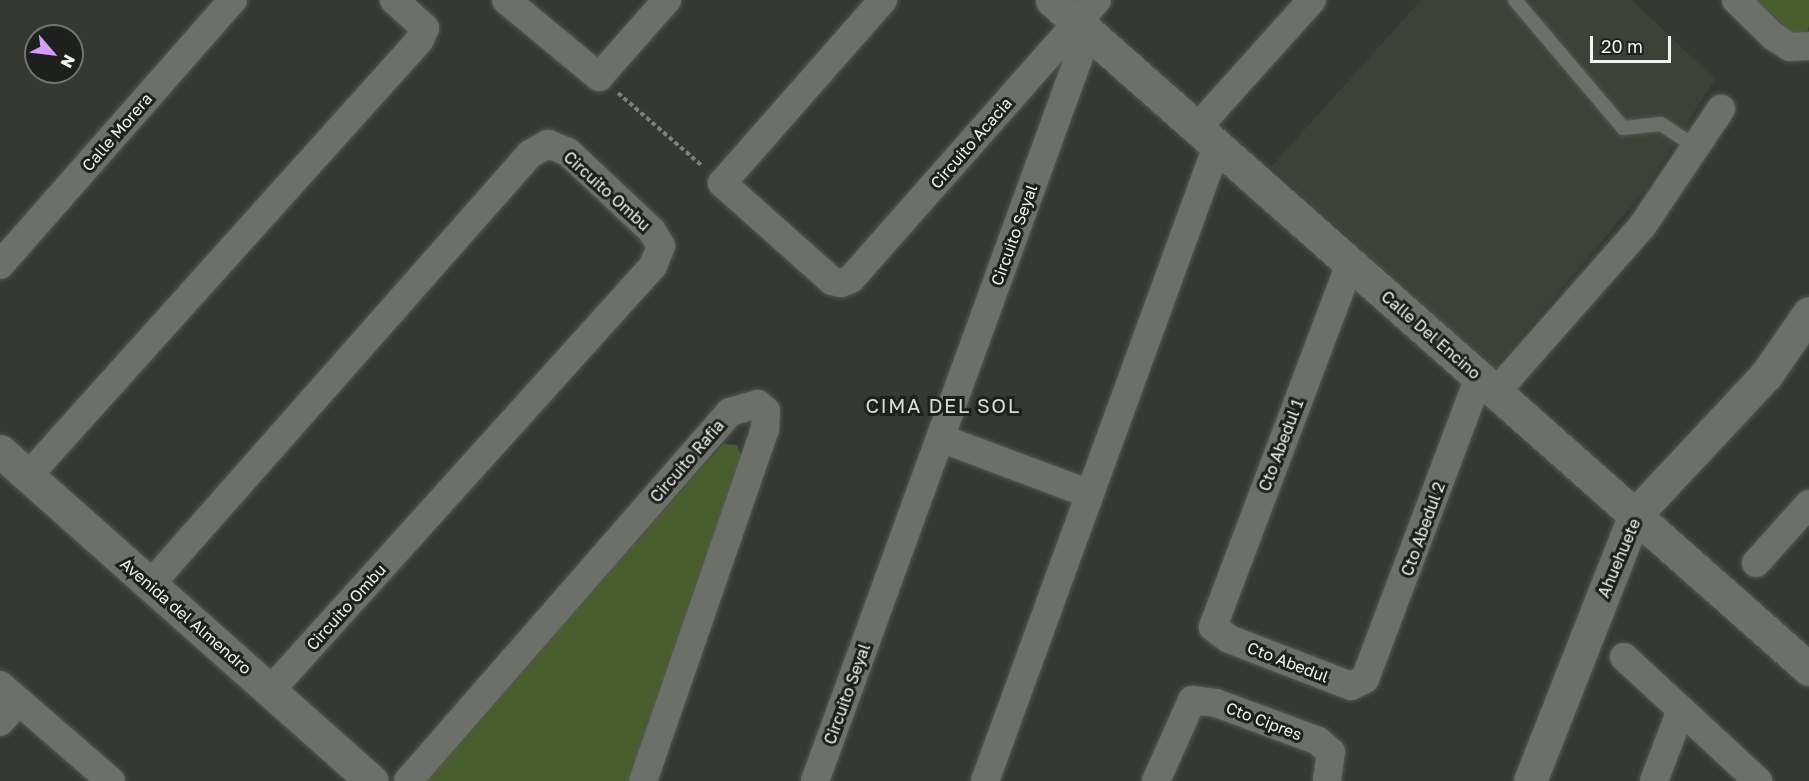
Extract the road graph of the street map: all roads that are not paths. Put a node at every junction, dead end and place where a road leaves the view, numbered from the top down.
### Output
1 (233, 0) edge
2 (394, 0) edge
3 (506, 0) edge
4 (667, 0) edge
5 (883, 0) edge
6 (1052, 0) edge
7 (1312, 0) edge
8 (1515, 0) edge
9 (1736, 0) edge
10 (1087, 18) edge
11 (1809, 46) edge
12 (1722, 109) dead end
13 (1207, 137) junction
14 (1695, 147) junction
15 (1350, 264) junction
16 (0, 265) edge
17 (1809, 313) edge
18 (1488, 385) junction
19 (940, 438) junction
20 (0, 451) edge
21 (28, 476) junction
22 (1090, 494) junction
23 (1807, 511) edge
24 (1635, 515) junction
25 (1756, 563) dead end
26 (150, 585) junction
27 (1213, 627) joint
28 (1624, 657) dead end
29 (1809, 669) edge
30 (1365, 679) joint
31 (270, 691) junction
32 (9, 693) edge
33 (1681, 710) junction
34 (0, 722) edge
35 (111, 781) edge
36 (372, 781) edge
37 (408, 781) edge
38 (643, 781) edge
39 (815, 781) edge
40 (985, 781) edge
41 (1156, 781) edge
42 (1327, 781) edge
43 (1530, 781) edge
44 (1654, 781) edge
45 (1758, 781) edge

1 - 16 street, Calle Morera
2 - 21 street
3 - 4 street
5 - 10 street, Circuito Acacia
6 - 10 street, Calle Del Encino
7 - 13 street
8 - 14 lane
9 - 11 street
10 - 13 street, Calle Del Encino
10 - 19 street, Circuito Seyal
12 - 14 street
13 - 15 street, Calle Del Encino
13 - 22 street
14 - 18 street
15 - 18 street, Calle Del Encino
15 - 27 street, Cto Abedul 1
17 - 24 street, Ahuehuete
18 - 24 street, Calle Del Encino
18 - 30 street, Cto Abedul 2
19 - 22 street
19 - 39 street, Circuito Seyal
20 - 21 street, Avenida del Almendro
21 - 26 street, Avenida del Almendro
22 - 40 street
23 - 25 street
24 - 29 street, Calle Del Encino
24 - 43 street, Ahuehuete
26 - 31 street, Avenida del Almendro
26 - 31 street, Circuito Ombu
27 - 30 street, Cto Abedul
28 - 33 street
31 - 36 street, Avenida del Almendro
32 - 34 street
32 - 35 street
33 - 44 street
33 - 45 street
37 - 38 street, Circuito Rafia
41 - 42 street, Cto Cipres

